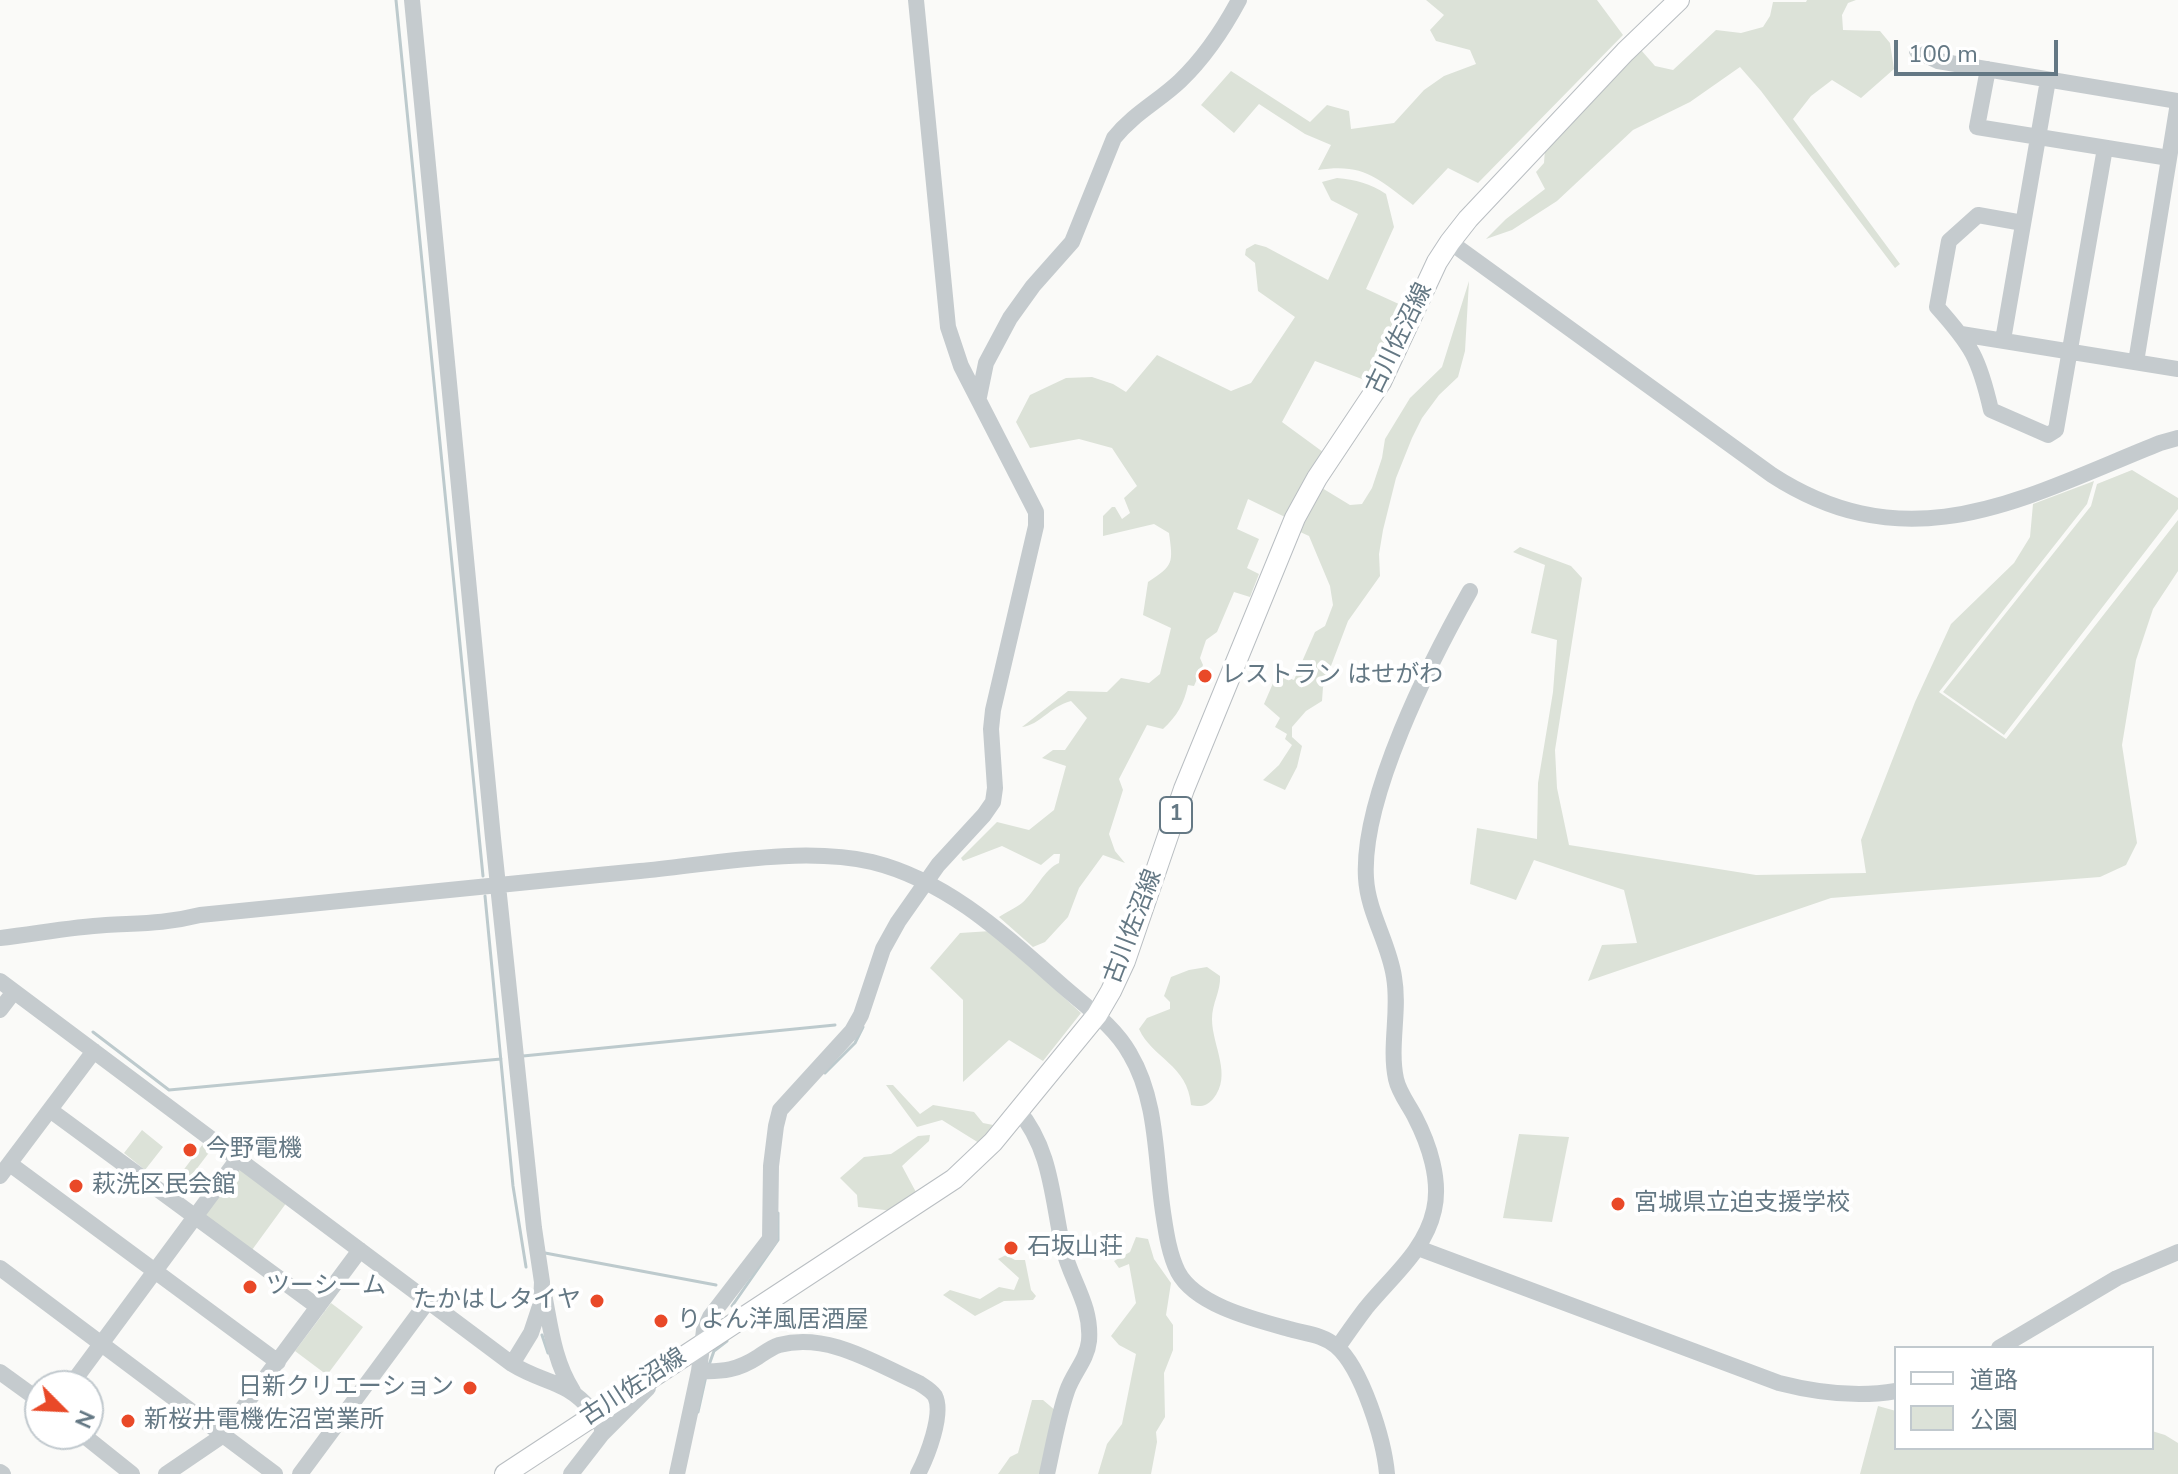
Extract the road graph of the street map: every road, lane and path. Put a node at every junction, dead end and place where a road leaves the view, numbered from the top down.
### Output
1 (412, 0) edge
2 (916, 0) edge
3 (1239, 0) edge
4 (1679, 0) edge
5 (1917, 51) dead end
6 (1988, 69) junction
7 (2048, 80) junction
8 (2178, 102) edge
9 (2038, 137) junction
10 (2105, 148) junction
11 (2169, 158) junction
12 (2023, 223) junction
13 (1450, 242) junction
14 (1961, 334) junction
15 (2003, 340) junction
16 (2069, 351) junction
17 (2136, 362) junction
18 (2178, 369) edge
19 (979, 397) junction
20 (2178, 438) edge
21 (1470, 591) dead end
22 (926, 882) junction
23 (499, 884) junction
24 (0, 938) edge
25 (0, 981) edge
26 (13, 993) junction
27 (0, 1010) edge
28 (1097, 1015) junction
29 (94, 1051) junction
30 (50, 1110) junction
31 (1018, 1110) junction
32 (237, 1160) junction
33 (5, 1170) edge
34 (194, 1218) junction
35 (1418, 1248) junction
36 (360, 1250) junction
37 (2178, 1252) edge
38 (0, 1268) edge
39 (155, 1271) junction
40 (542, 1282) junction
41 (428, 1301) junction
42 (318, 1307) junction
43 (100, 1345) junction
44 (2002, 1346) edge
45 (1338, 1347) junction
46 (695, 1348) junction
47 (278, 1362) junction
48 (512, 1364) junction
49 (82, 1370) edge
50 (705, 1371) junction
51 (0, 1372) edge
52 (24, 1389) edge
53 (573, 1391) junction
54 (1894, 1391) edge
55 (595, 1414) junction
56 (602, 1434) junction
57 (222, 1436) junction
58 (102, 1450) edge
59 (514, 1472) edge
60 (132, 1474) edge
61 (166, 1474) edge
62 (275, 1474) edge
63 (300, 1474) edge
64 (571, 1474) edge
65 (677, 1474) edge
66 (918, 1474) edge
67 (1047, 1474) edge
68 (1387, 1474) edge

1 - 23 street
2 - 19 street
3 - 19 street
4 - 13 main road, 古川佐沼線 / 1
5 - 6 street
6 - 7 street
6 - 9 street
7 - 8 street
7 - 9 street
8 - 11 street
9 - 10 street
9 - 12 street
10 - 11 street
10 - 16 street
11 - 17 street
12 - 14 street
12 - 15 street
13 - 20 street
13 - 28 main road, 古川佐沼線 / 1
14 - 15 street
14 - 16 street
15 - 16 street
16 - 17 street
17 - 18 street
19 - 22 street
21 - 35 street
22 - 23 street
22 - 28 street
22 - 46 street
23 - 24 street
23 - 40 street
25 - 26 street
26 - 27 street
26 - 29 street
28 - 31 main road, 古川佐沼線 / 1
28 - 45 street
29 - 30 street
29 - 32 street
30 - 33 street
30 - 34 street
31 - 46 main road, 古川佐沼線 / 1
31 - 67 street
32 - 34 street
32 - 36 street
33 - 39 street
34 - 39 street
34 - 42 street
35 - 45 street
35 - 54 street
36 - 41 street
36 - 42 street
37 - 44 street
38 - 43 street
39 - 43 street
39 - 47 street
40 - 48 street
40 - 53 street
41 - 48 street
41 - 63 street
42 - 47 street
43 - 49 street
43 - 57 street
45 - 68 street
46 - 50 street
46 - 55 main road, 古川佐沼線 / 1
46 - 56 street
47 - 57 street
48 - 53 street
50 - 65 street
50 - 66 street
51 - 52 street
53 - 55 street
55 - 56 street
55 - 59 main road, 古川佐沼線 / 1
56 - 64 street
57 - 61 street
57 - 62 street
58 - 60 street

